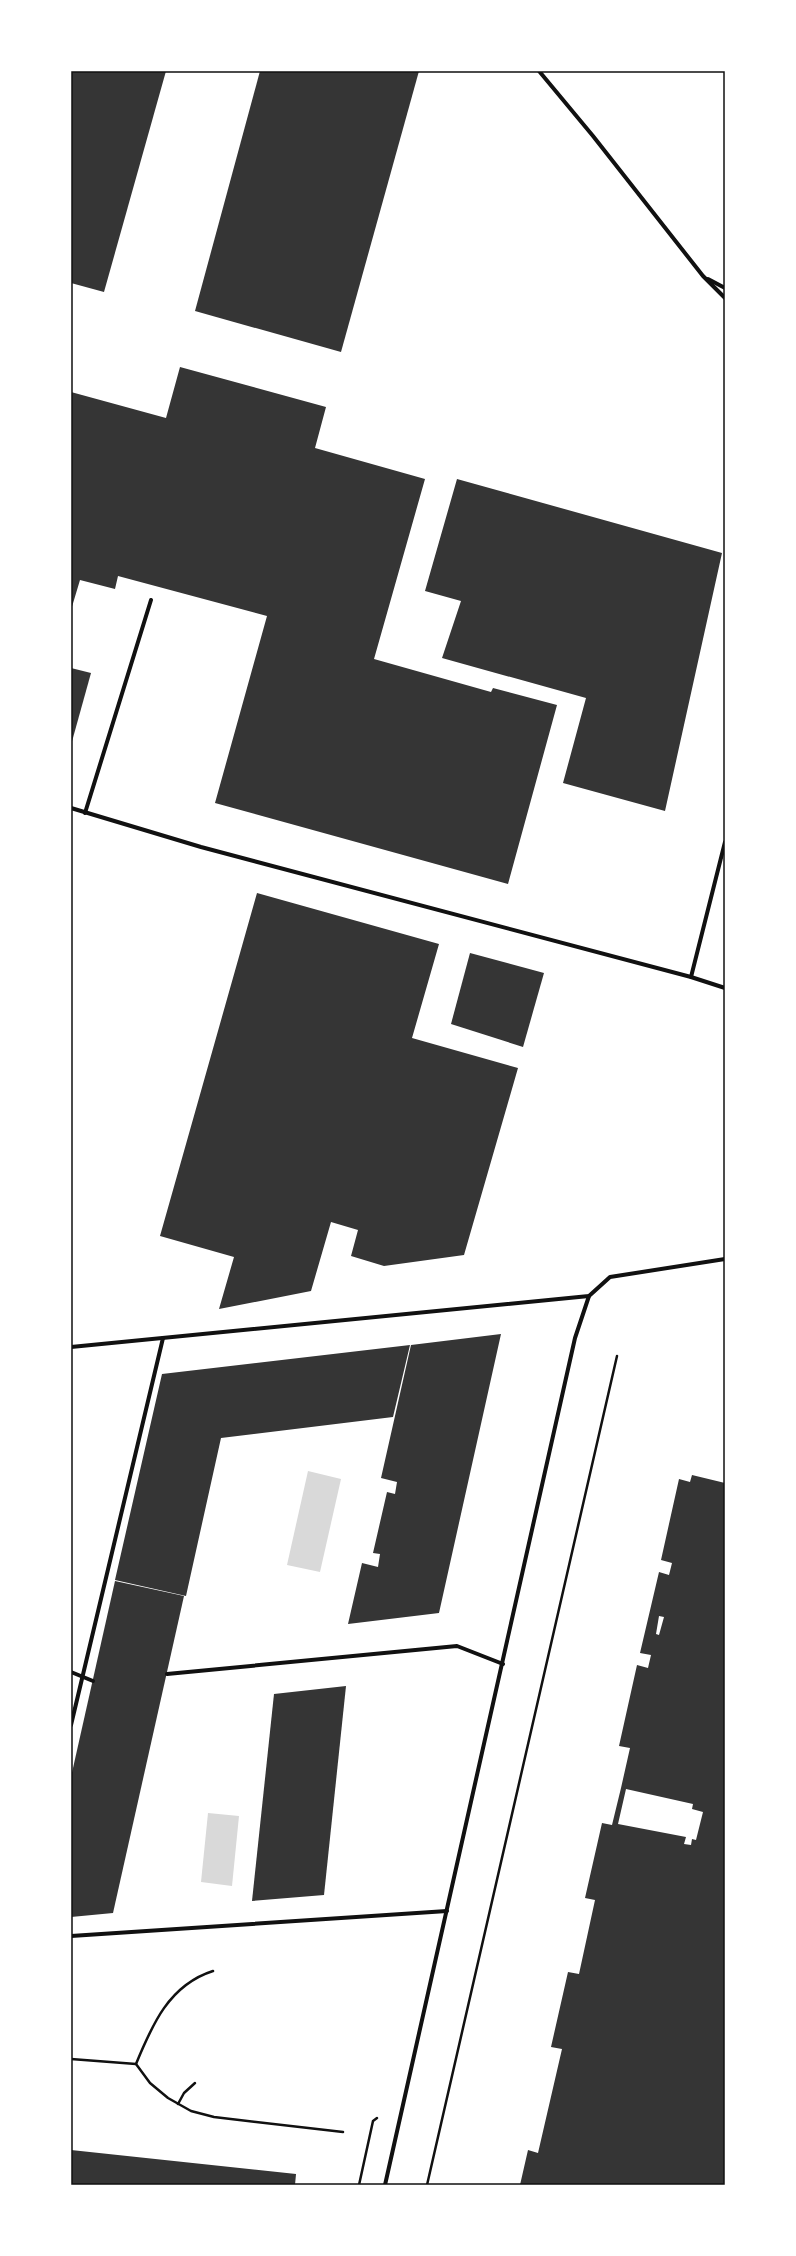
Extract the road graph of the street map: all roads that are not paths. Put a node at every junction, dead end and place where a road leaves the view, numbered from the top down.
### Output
1 (539, 71) edge
2 (703, 276) junction
3 (725, 288) edge
4 (725, 298) edge
5 (151, 600) dead end
6 (71, 808) edge
7 (85, 812) junction
8 (725, 842) edge
9 (691, 977) junction
10 (725, 988) edge
11 (725, 1259) edge
12 (589, 1296) junction
13 (163, 1338) junction
14 (71, 1347) edge
15 (503, 1664) junction
16 (71, 1672) edge
17 (167, 1674) dead end
18 (83, 1677) junction
19 (93, 1681) dead end
20 (71, 1725) edge
21 (447, 1910) junction
22 (71, 1936) edge
23 (385, 2185) edge

1 - 2 street
2 - 3 street
2 - 4 street
5 - 7 street
6 - 7 street
7 - 9 street
8 - 9 street
9 - 10 street
11 - 12 street
12 - 13 street
12 - 15 street
13 - 14 street
13 - 18 street
15 - 17 street
15 - 21 street
16 - 18 street
18 - 19 street
18 - 20 street
21 - 22 street
21 - 23 street

